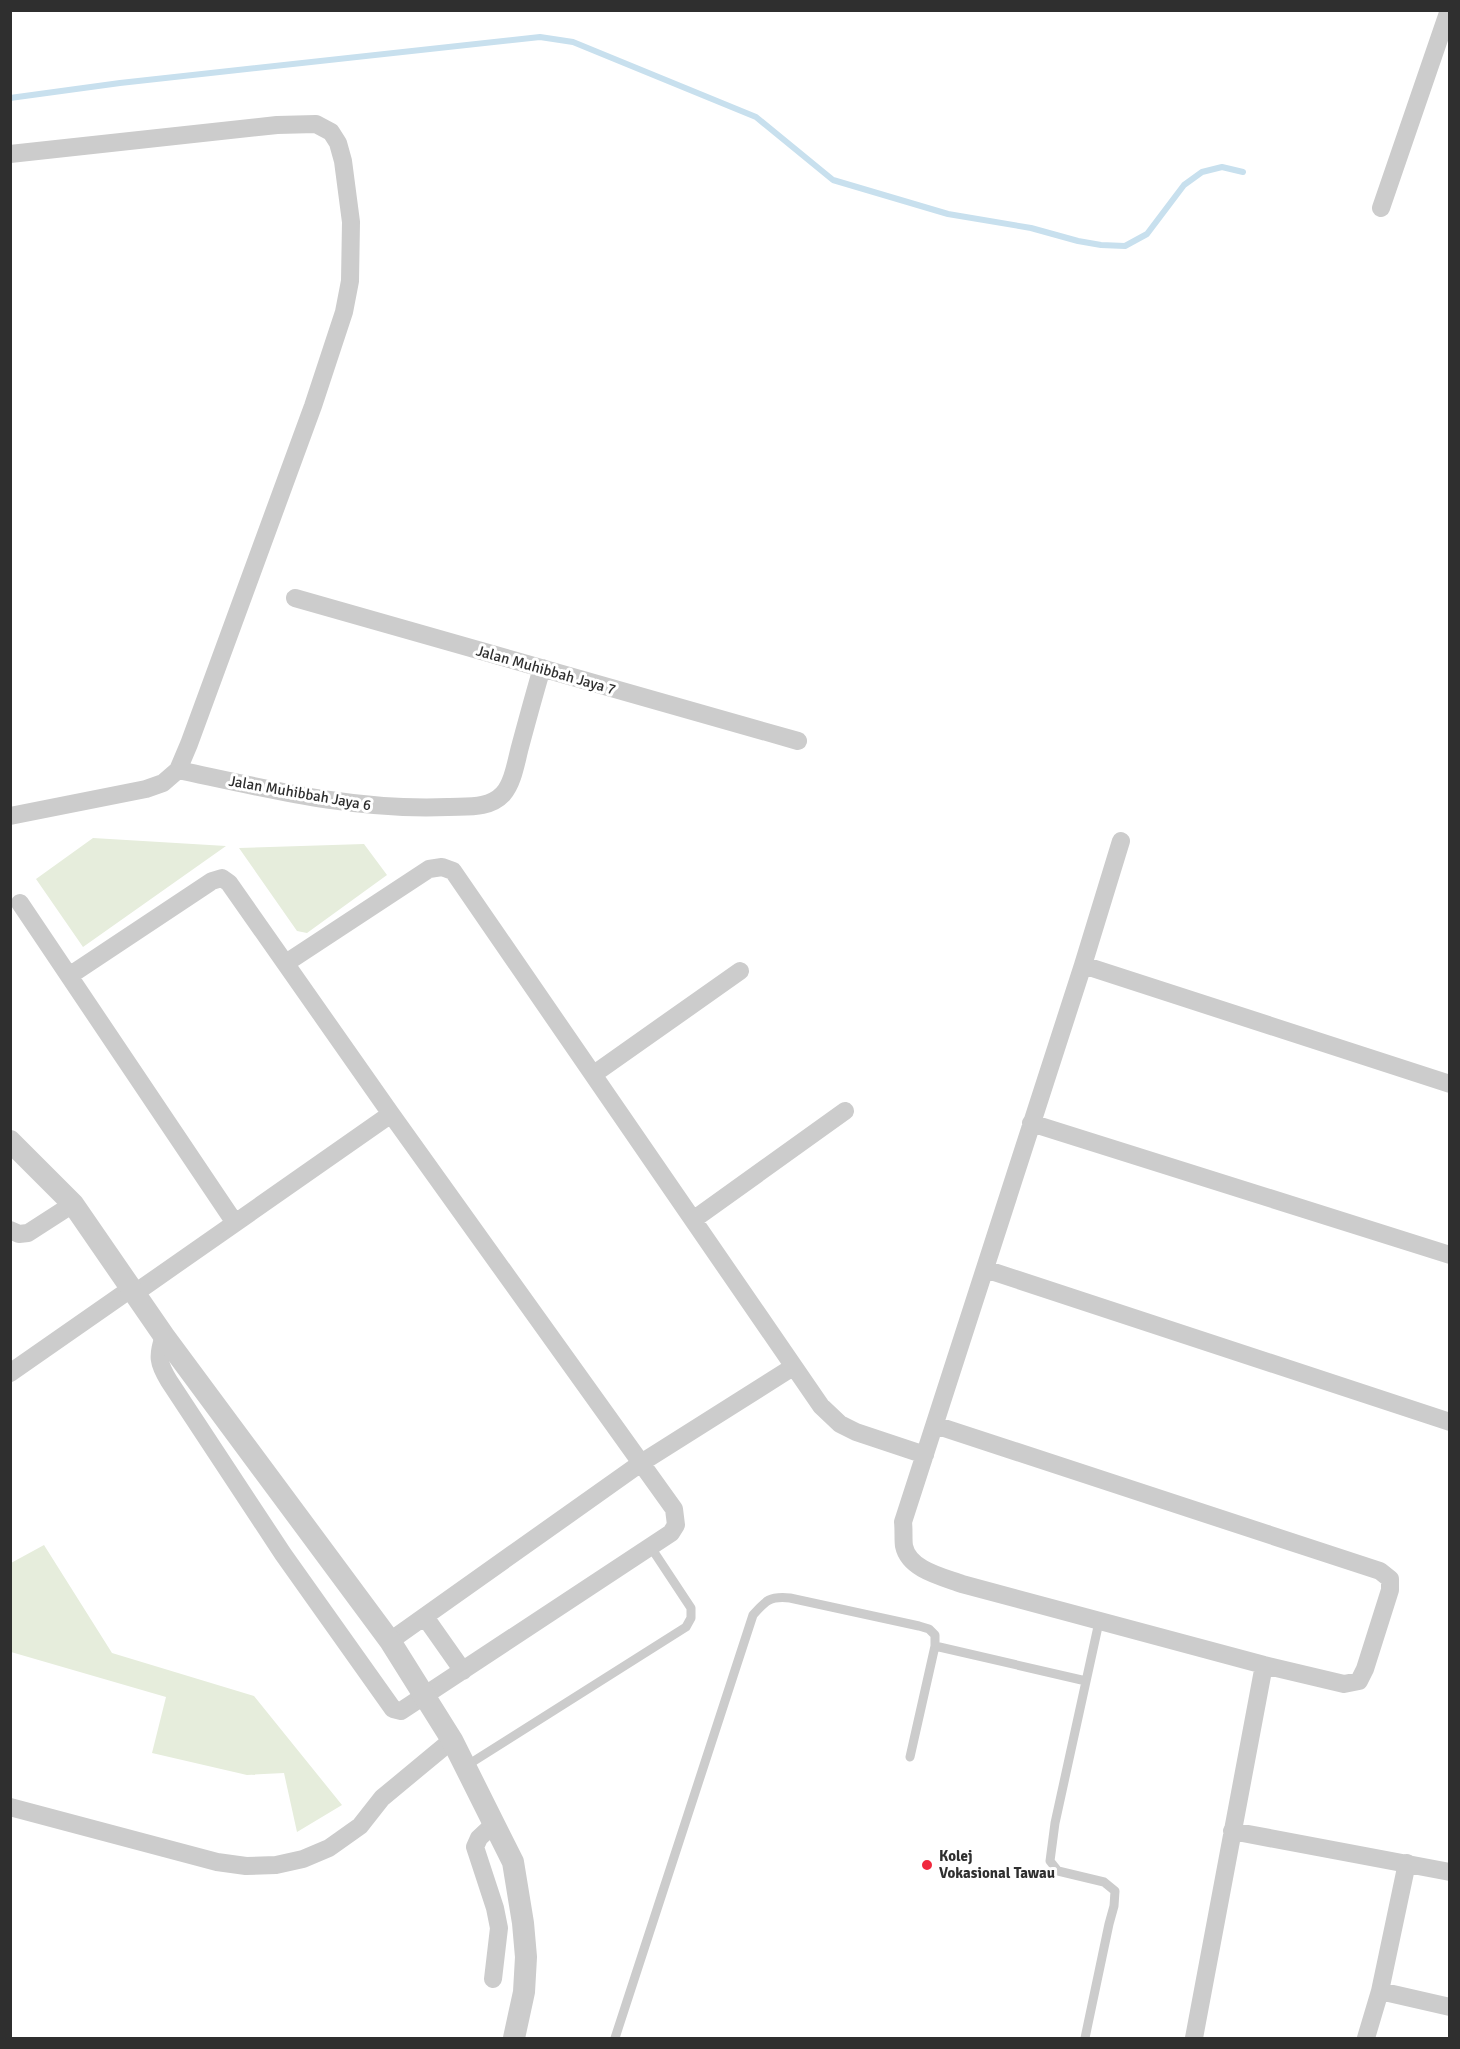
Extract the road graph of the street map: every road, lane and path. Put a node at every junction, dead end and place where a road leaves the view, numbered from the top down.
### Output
1 (1449, 10) edge
2 (1446, 32) edge
3 (10, 154) edge
4 (1381, 208) dead end
5 (295, 598) dead end
6 (542, 668) junction
7 (798, 741) dead end
8 (178, 770) junction
9 (10, 816) edge
10 (1121, 841) dead end
11 (20, 903) dead end
12 (286, 963) junction
13 (1083, 965) junction
14 (740, 971) dead end
15 (69, 976) junction
16 (594, 1074) junction
17 (1449, 1084) edge
18 (845, 1111) dead end
19 (391, 1114) junction
20 (1032, 1123) junction
21 (10, 1141) edge
22 (73, 1204) junction
23 (693, 1220) junction
24 (236, 1223) junction
25 (10, 1230) edge
26 (1449, 1255) edge
27 (986, 1269) junction
28 (134, 1290) junction
29 (165, 1336) junction
30 (793, 1367) junction
31 (10, 1373) edge
32 (1449, 1422) edge
33 (935, 1425) junction
34 (925, 1455) junction
35 (641, 1463) junction
36 (650, 1546) junction
37 (425, 1617) junction
38 (1099, 1622) junction
39 (390, 1641) junction
40 (935, 1646) junction
41 (1264, 1665) junction
42 (463, 1671) junction
43 (1086, 1681) junction
44 (425, 1696) junction
45 (452, 1740) junction
46 (910, 1757) dead end
47 (465, 1766) junction
48 (10, 1807) edge
49 (494, 1824) junction
50 (1233, 1831) junction
51 (1407, 1863) junction
52 (1449, 1872) edge
53 (494, 1979) dead end
54 (1380, 1991) junction
55 (1449, 2007) edge
56 (514, 2038) edge
57 (615, 2038) edge
58 (1085, 2038) edge
59 (1194, 2038) edge
60 (1366, 2038) edge

1 - 2 street
2 - 4 street
3 - 8 street
5 - 6 street, Jalan Muhibbah Jaya 7
6 - 7 street, Jalan Muhibbah Jaya 7
6 - 8 street, Jalan Muhibbah Jaya 6
8 - 9 street
10 - 13 street
11 - 15 street
12 - 15 street
12 - 16 street
12 - 19 street
13 - 17 street
13 - 20 street
14 - 16 street
15 - 24 street
16 - 23 street
18 - 23 street
19 - 24 street
19 - 35 street
20 - 26 street
20 - 27 street
21 - 22 street
22 - 25 street
22 - 28 street
23 - 30 street
24 - 28 street
27 - 32 street
27 - 33 street
28 - 29 street
28 - 31 street
29 - 39 street
29 - 44 street
30 - 34 street
30 - 35 street
33 - 34 street
33 - 41 street
34 - 38 street
35 - 36 street
35 - 37 street
36 - 42 street
36 - 47 lane
37 - 39 street
37 - 42 street
38 - 41 street
38 - 43 lane
39 - 44 street
40 - 43 lane
40 - 46 lane
40 - 57 lane
41 - 50 street
42 - 44 street
43 - 58 lane
44 - 45 street
45 - 47 street
45 - 48 street
47 - 49 street
49 - 53 street
49 - 56 street
50 - 51 street
50 - 59 street
51 - 52 street
51 - 54 street
54 - 55 street
54 - 60 street

